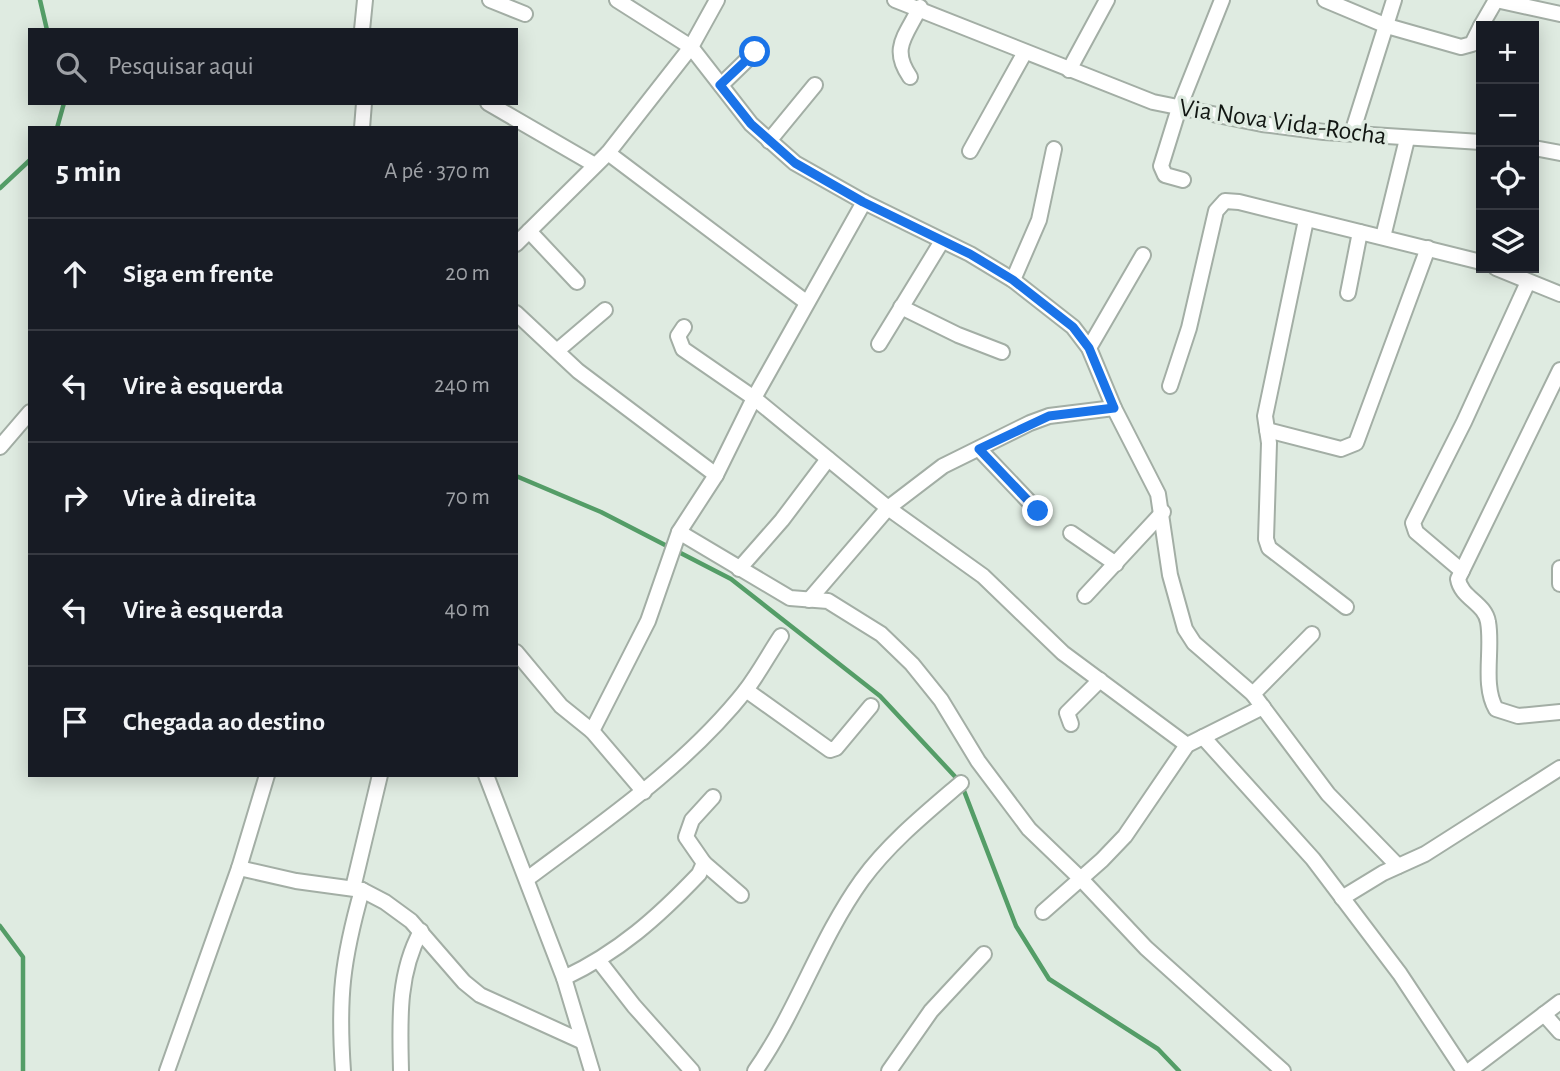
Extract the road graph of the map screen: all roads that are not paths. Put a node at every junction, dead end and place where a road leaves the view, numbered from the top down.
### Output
1 (365, 0) edge
2 (490, 0) edge
3 (617, 0) edge
4 (717, 0) edge
5 (899, 0) edge
6 (1107, 0) edge
7 (1222, 0) edge
8 (1325, 0) edge
9 (1394, 0) edge
10 (1496, 0) edge
11 (920, 7) junction
12 (525, 14) dead end
13 (1560, 14) edge
14 (1484, 21) edge
15 (1387, 26) junction
16 (367, 28) edge
17 (1476, 34) edge
18 (691, 47) junction
19 (755, 52) dead end
20 (1025, 52) junction
21 (1069, 70) junction
22 (910, 76) dead end
23 (720, 85) junction
24 (815, 85) dead end
25 (364, 105) edge
26 (492, 105) edge
27 (1179, 108) junction
28 (362, 126) edge
29 (1352, 133) junction
30 (1407, 139) junction
31 (769, 141) junction
32 (1476, 142) edge
33 (1054, 149) dead end
34 (1539, 149) edge
35 (971, 151) dead end
36 (608, 153) junction
37 (1560, 153) edge
38 (595, 164) junction
39 (1183, 180) dead end
40 (863, 202) junction
41 (1306, 220) junction
42 (529, 231) junction
43 (1360, 232) junction
44 (1383, 237) junction
45 (942, 241) junction
46 (518, 242) edge
47 (1428, 248) junction
48 (1143, 255) dead end
49 (1476, 261) edge
50 (1507, 273) edge
51 (1013, 280) junction
52 (577, 282) dead end
53 (1528, 282) junction
54 (1348, 293) dead end
55 (1560, 294) edge
56 (806, 302) junction
57 (901, 307) junction
58 (605, 310) dead end
59 (518, 315) edge
60 (684, 327) dead end
61 (879, 344) dead end
62 (1089, 348) junction
63 (558, 350) junction
64 (1002, 352) dead end
65 (1560, 370) edge
66 (1170, 386) dead end
67 (754, 398) junction
68 (1114, 408) junction
69 (28, 414) edge
70 (1267, 430) junction
71 (0, 447) edge
72 (979, 449) junction
73 (828, 459) junction
74 (716, 475) junction
75 (888, 508) junction
76 (1038, 511) dead end
77 (1163, 512) junction
78 (679, 532) junction
79 (1070, 533) dead end
80 (1116, 564) junction
81 (1560, 568) edge
82 (739, 569) junction
83 (1462, 571) junction
84 (1560, 584) edge
85 (1085, 596) dead end
86 (809, 600) junction
87 (1346, 607) dead end
88 (1312, 634) dead end
89 (781, 636) dead end
90 (518, 654) edge
91 (1100, 680) junction
92 (746, 690) junction
93 (1253, 694) junction
94 (871, 706) dead end
95 (1264, 707) junction
96 (1560, 712) edge
97 (1071, 724) dead end
98 (592, 732) junction
99 (1203, 737) junction
100 (1187, 745) junction
101 (1560, 768) edge
102 (266, 777) edge
103 (380, 777) edge
104 (487, 777) edge
105 (961, 783) dead end
106 (644, 792) junction
107 (713, 797) dead end
108 (704, 863) junction
109 (1398, 866) junction
110 (239, 868) junction
111 (527, 879) junction
112 (1081, 879) junction
113 (357, 889) junction
114 (741, 895) dead end
115 (1342, 898) junction
116 (1043, 912) dead end
117 (421, 931) junction
118 (984, 954) dead end
119 (599, 961) junction
120 (564, 978) junction
121 (1560, 1002) edge
122 (1544, 1014) junction
123 (1560, 1032) edge
124 (581, 1041) junction
125 (167, 1071) edge
126 (343, 1071) edge
127 (401, 1071) edge
128 (592, 1071) edge
129 (692, 1071) edge
130 (755, 1071) edge
131 (889, 1071) edge
132 (1283, 1071) edge
133 (1467, 1071) edge

1 - 16 street
2 - 12 street
3 - 18 street
4 - 18 street
5 - 11 street, Via Nova Vida-Rocha
6 - 21 street
7 - 27 street
8 - 15 street
9 - 15 street
10 - 13 street
10 - 14 street
11 - 20 street, Via Nova Vida-Rocha
11 - 22 street
15 - 17 street
15 - 29 street
18 - 23 street
18 - 36 street
19 - 23 street
20 - 21 street, Via Nova Vida-Rocha
20 - 35 street
21 - 27 street, Via Nova Vida-Rocha
23 - 31 street
24 - 31 street
25 - 28 street
26 - 38 street
27 - 29 street, Via Nova Vida-Rocha
27 - 39 street
29 - 30 street, Via Nova Vida-Rocha
30 - 32 street, Via Nova Vida-Rocha
30 - 44 street
31 - 40 street
33 - 51 street
34 - 37 street
36 - 38 street
36 - 56 street
38 - 42 street
40 - 45 street
40 - 56 street
41 - 43 street
41 - 66 street
41 - 70 street
42 - 46 street
42 - 52 street
43 - 44 street
43 - 54 street
44 - 47 street
45 - 51 street
45 - 57 street
47 - 49 street
47 - 70 street
48 - 62 street
50 - 53 street
51 - 62 street
53 - 55 street
53 - 83 street
56 - 67 street
57 - 61 street
57 - 64 street
58 - 63 street
59 - 63 street
60 - 67 street
62 - 68 street
63 - 74 street
65 - 83 street
67 - 73 street
67 - 74 street
68 - 72 street
68 - 77 street
69 - 71 street
70 - 87 street
72 - 75 street
72 - 76 street
73 - 75 street
73 - 82 street
74 - 78 street
75 - 86 street
75 - 91 street
77 - 80 street
77 - 93 street
78 - 82 street
78 - 98 street
79 - 80 street
80 - 85 street
81 - 84 street
82 - 86 street
83 - 96 street
86 - 112 street
88 - 93 street
89 - 92 street
90 - 98 street
91 - 97 street
91 - 100 street
92 - 94 street
92 - 106 street
93 - 95 street
95 - 99 street
95 - 109 street
98 - 106 street
99 - 100 street
99 - 115 street
100 - 112 street
101 - 109 street
102 - 110 street
103 - 113 street
104 - 111 street
105 - 130 street
106 - 111 street
107 - 108 street
108 - 114 street
108 - 119 street
109 - 115 street
110 - 113 street
110 - 125 street
111 - 120 street
112 - 116 street
112 - 132 street
113 - 117 street
113 - 126 street
115 - 133 street
117 - 124 street
117 - 127 street
118 - 131 street
119 - 120 street
119 - 129 street
120 - 124 street
121 - 122 street
122 - 123 street
122 - 133 street
124 - 128 street

